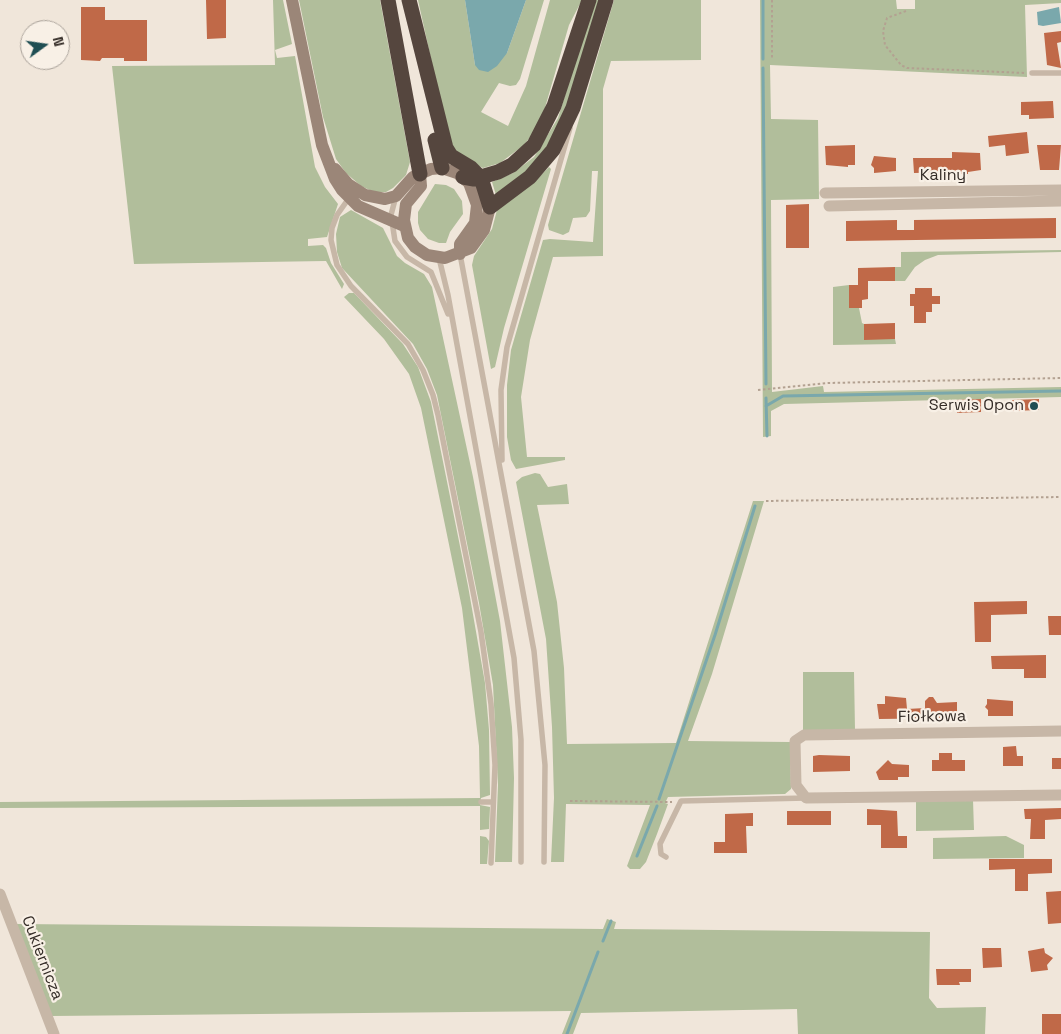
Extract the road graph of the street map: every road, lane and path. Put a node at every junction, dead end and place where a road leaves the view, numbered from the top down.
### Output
1 (292, 0) edge
2 (388, 0) edge
3 (589, 0) edge
4 (606, 0) edge
5 (772, 0) edge
6 (410, 7) edge
7 (906, 11) dead end
8 (772, 60) dead end
9 (1061, 72) edge
10 (1032, 73) joint
11 (573, 108) junction
12 (328, 161) junction
13 (442, 168) junction
14 (420, 174) junction
15 (463, 177) junction
16 (481, 178) junction
17 (1061, 190) edge
18 (826, 193) dead end
19 (396, 196) junction
20 (349, 198) junction
21 (1061, 201) edge
22 (829, 206) dead end
23 (490, 207) junction
24 (391, 221) junction
25 (404, 226) junction
26 (460, 254) junction
27 (439, 258) junction
28 (451, 321) junction
29 (1061, 378) edge
30 (758, 390) dead end
31 (502, 477) junction
32 (1061, 497) edge
33 (766, 501) dead end
34 (1061, 731) edge
35 (1061, 795) edge
36 (806, 798) junction
37 (570, 801) dead end
38 (481, 802) dead end
39 (493, 802) junction
40 (682, 802) junction
41 (666, 857) dead end
42 (521, 862) dead end
43 (544, 862) dead end
44 (491, 863) dead end
45 (0, 894) edge
46 (54, 1034) edge

1 - 12 main road
2 - 14 highway
3 - 16 highway
4 - 11 highway
5 - 8 path
6 - 13 highway
6 - 16 highway
7 - 10 path
9 - 10 lane
11 - 23 highway
11 - 31 lane
12 - 19 main road
12 - 20 main road
13 - 14 main road
13 - 15 main road
14 - 19 main road
14 - 25 main road
15 - 16 highway
15 - 26 main road
16 - 23 highway
17 - 18 street, Kaliny
19 - 24 lane
20 - 24 main road
20 - 39 lane
21 - 22 street, Kaliny
23 - 26 main road
24 - 25 main road
24 - 28 lane
25 - 27 main road
26 - 27 main road
26 - 31 lane
27 - 28 lane
28 - 42 lane
29 - 30 path
31 - 43 lane
32 - 33 path
34 - 36 street, Fiołkowa
35 - 36 street
36 - 40 lane
37 - 40 path
38 - 39 lane
39 - 44 lane
40 - 41 lane
45 - 46 street, Cukiernicza

